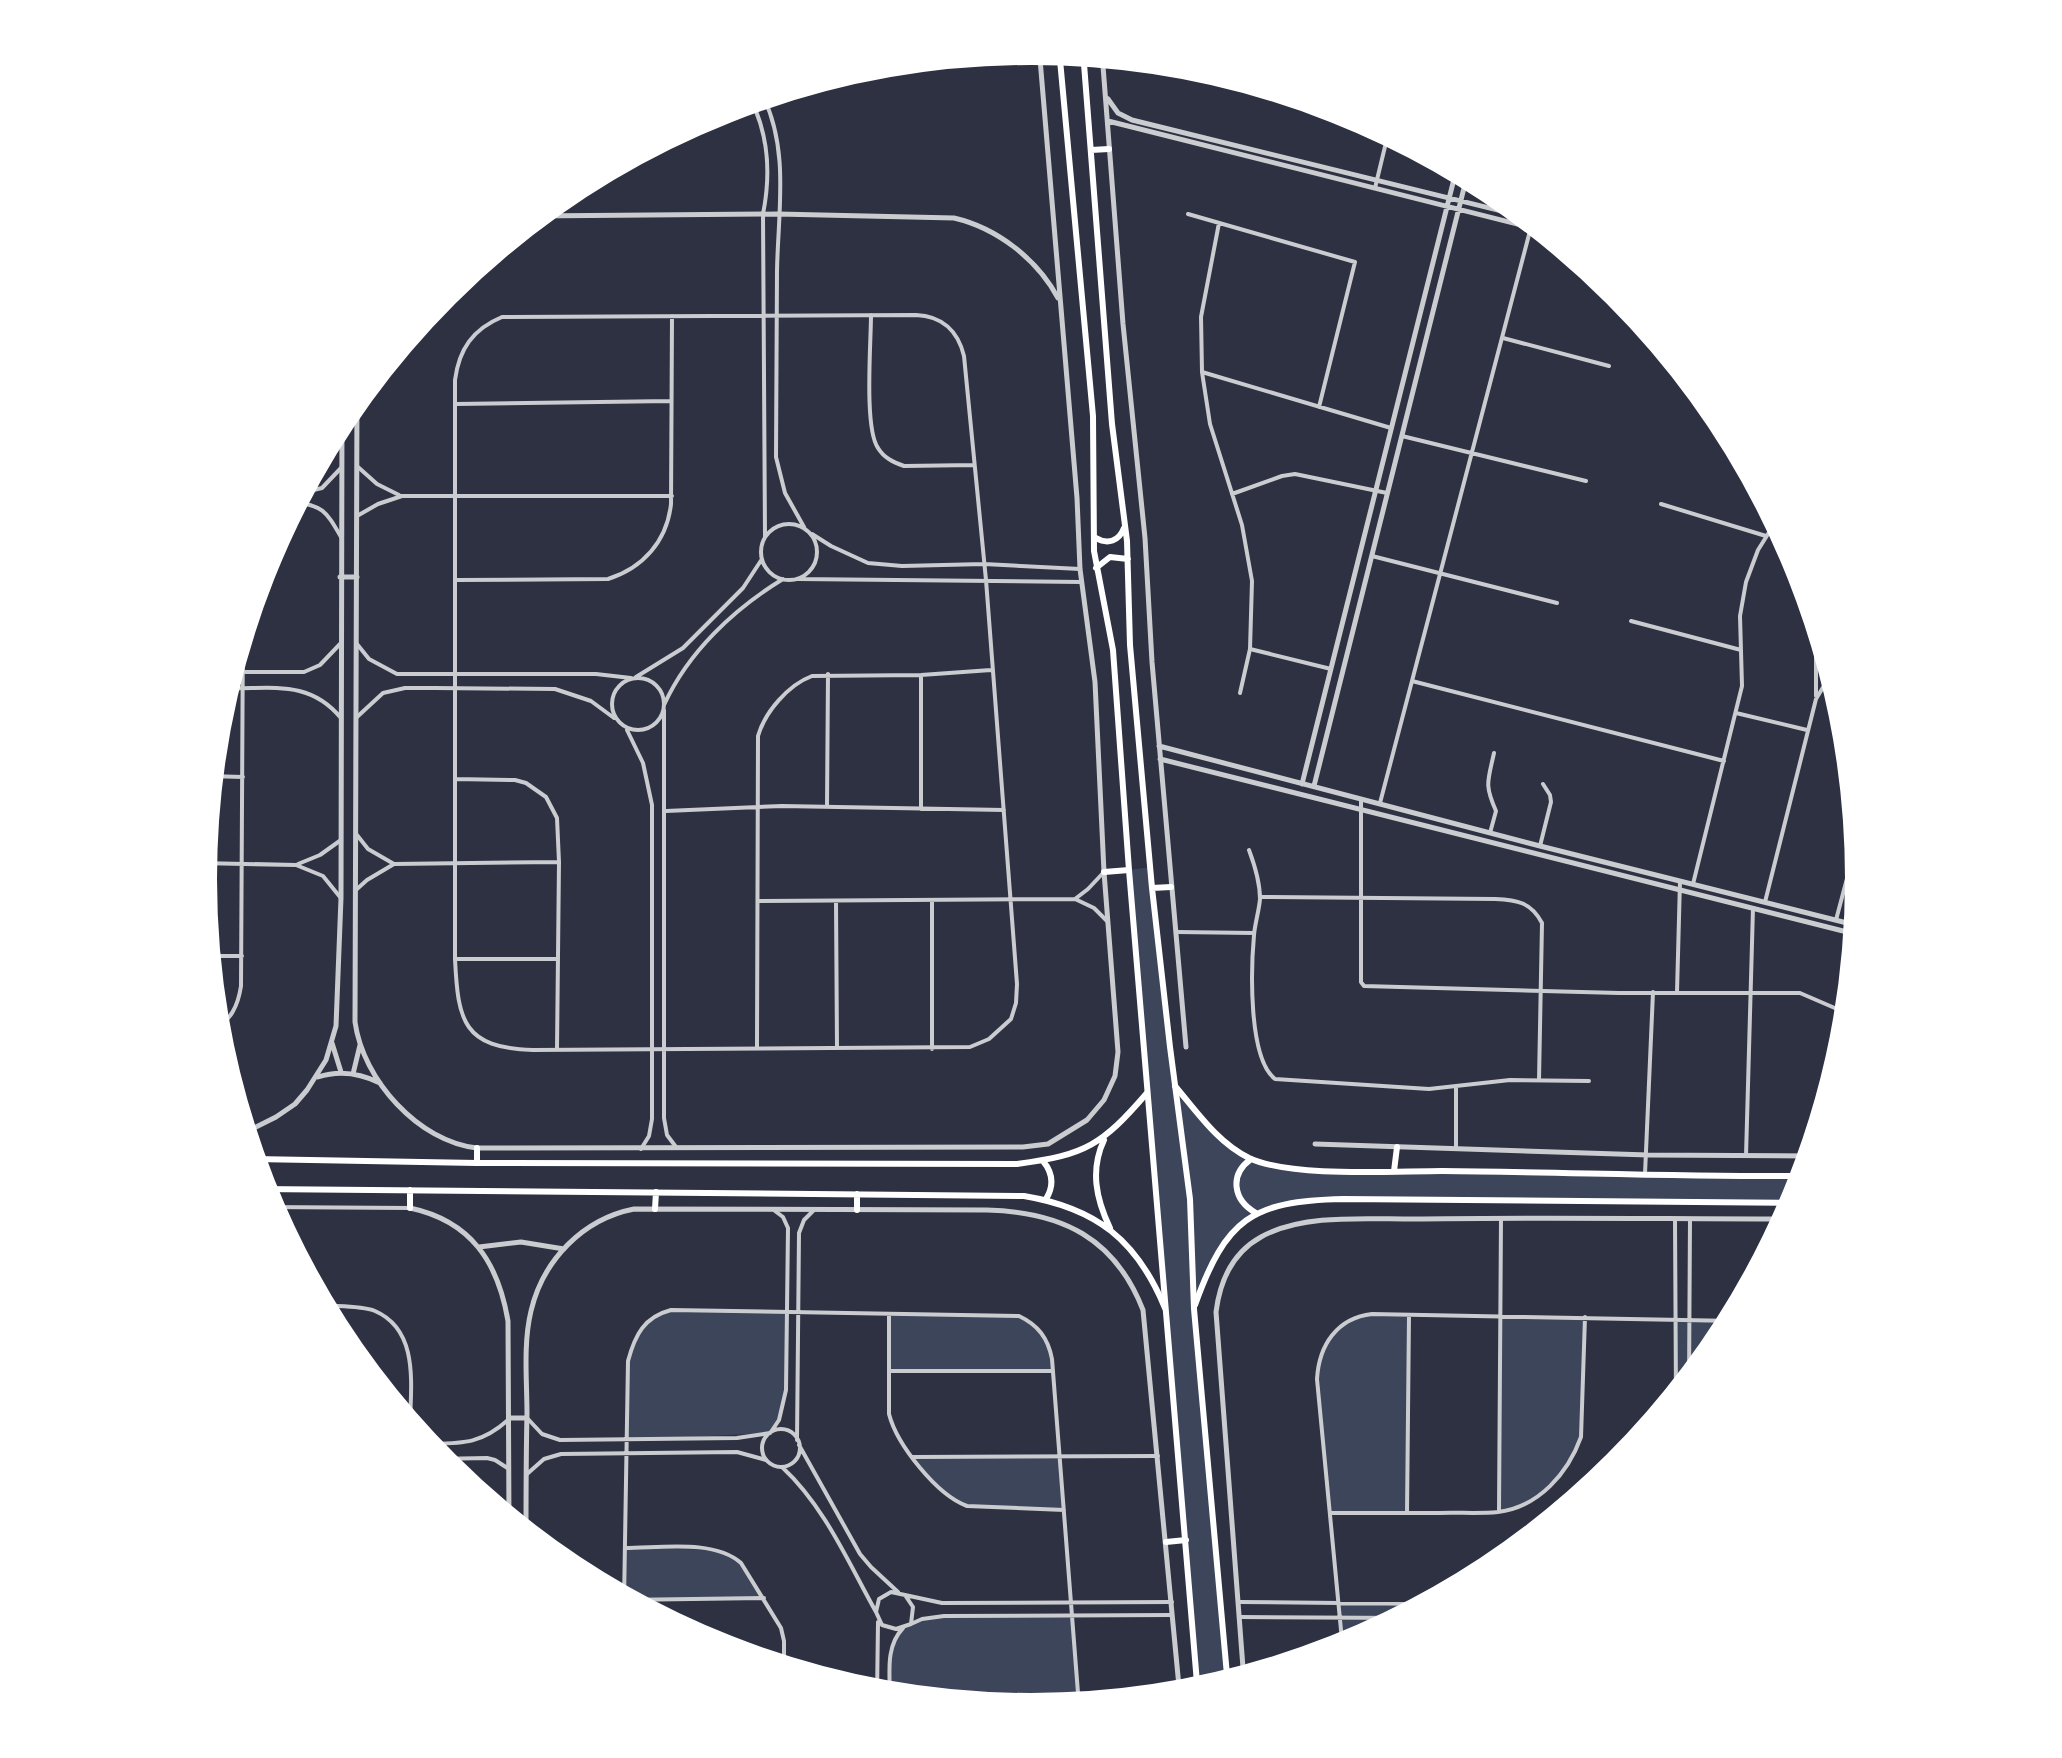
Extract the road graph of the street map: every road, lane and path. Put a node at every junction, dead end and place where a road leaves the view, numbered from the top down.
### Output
1 (1041, 60) edge
2 (1061, 61) edge
3 (1084, 62) edge
4 (1103, 64) edge
5 (1105, 94) junction
6 (766, 104) edge
7 (754, 108) edge
8 (1108, 121) junction
9 (1386, 141) edge
10 (1109, 149) junction
11 (1091, 150) junction
12 (1454, 178) edge
13 (1377, 180) junction
14 (1465, 185) edge
15 (1375, 188) junction
16 (1448, 198) junction
17 (1461, 201) junction
18 (1446, 207) junction
19 (1458, 209) junction
20 (1505, 212) edge
21 (763, 214) junction
22 (778, 214) junction
23 (1188, 214) dead end
24 (551, 216) edge
25 (1219, 223) junction
26 (1525, 226) edge
27 (1530, 229) edge
28 (1061, 302) junction
29 (871, 315) junction
30 (672, 316) junction
31 (763, 316) junction
32 (777, 316) junction
33 (1503, 338) junction
34 (1609, 366) dead end
35 (1202, 372) junction
36 (671, 401) junction
37 (455, 404) junction
38 (1319, 407) junction
39 (357, 414) edge
40 (1391, 428) junction
41 (1402, 436) junction
42 (342, 438) edge
43 (1472, 455) junction
44 (974, 465) junction
45 (357, 466) junction
46 (341, 468) junction
47 (1586, 481) dead end
48 (1376, 490) junction
49 (310, 491) edge
50 (1387, 493) junction
51 (1232, 494) junction
52 (402, 496) junction
53 (672, 496) junction
54 (455, 498) junction
55 (304, 503) edge
56 (1661, 504) dead end
57 (357, 516) junction
58 (1125, 526) junction
59 (804, 527) junction
60 (1771, 528) edge
61 (812, 534) junction
62 (1766, 536) junction
63 (341, 537) junction
64 (765, 537) junction
65 (1096, 538) junction
66 (1372, 556) junction
67 (762, 559) junction
68 (1128, 559) junction
69 (984, 564) junction
70 (1096, 568) junction
71 (1080, 569) junction
72 (1441, 574) junction
73 (340, 577) junction
74 (357, 577) junction
75 (783, 579) junction
76 (798, 579) junction
77 (457, 580) junction
78 (986, 580) junction
79 (1081, 582) junction
80 (1557, 603) dead end
81 (1631, 621) dead end
82 (340, 644) junction
83 (357, 644) junction
84 (1816, 647) edge
85 (1250, 649) junction
86 (1741, 650) junction
87 (244, 655) edge
88 (1331, 669) junction
89 (991, 670) junction
90 (239, 672) edge
91 (244, 672) junction
92 (455, 674) junction
93 (828, 674) junction
94 (921, 675) junction
95 (633, 678) junction
96 (1412, 681) junction
97 (1826, 683) edge
98 (235, 689) edge
99 (244, 689) junction
100 (455, 690) junction
101 (1240, 693) dead end
102 (1816, 699) junction
103 (664, 707) junction
104 (1736, 713) junction
105 (357, 717) junction
106 (341, 718) junction
107 (614, 718) junction
108 (627, 730) junction
109 (1807, 730) junction
110 (1159, 746) junction
111 (1494, 753) dead end
112 (1160, 759) junction
113 (1724, 761) junction
114 (219, 776) edge
115 (243, 777) junction
116 (355, 778) junction
117 (342, 779) junction
118 (455, 779) junction
119 (1302, 784) junction
120 (1543, 784) dead end
121 (1314, 786) junction
122 (1361, 799) junction
123 (1380, 803) junction
124 (759, 807) junction
125 (827, 807) junction
126 (1360, 808) junction
127 (921, 809) junction
128 (1004, 810) junction
129 (665, 811) junction
130 (356, 833) junction
131 (1490, 833) junction
132 (341, 840) junction
133 (1540, 846) junction
134 (1249, 850) dead end
135 (559, 862) junction
136 (213, 863) edge
137 (243, 864) junction
138 (394, 864) junction
139 (454, 864) junction
140 (296, 865) junction
141 (1850, 869) edge
142 (1129, 870) junction
143 (1104, 872) junction
144 (1680, 881) junction
145 (1693, 884) junction
146 (1171, 887) junction
147 (1152, 888) junction
148 (1680, 890) junction
149 (355, 891) junction
150 (1260, 897) junction
151 (1360, 897) junction
152 (341, 898) junction
153 (1011, 899) junction
154 (1075, 899) junction
155 (932, 900) junction
156 (759, 901) junction
157 (836, 901) junction
158 (1765, 902) junction
159 (1753, 908) junction
160 (1836, 920) junction
161 (1109, 923) junction
162 (1848, 923) edge
163 (1175, 932) junction
164 (1848, 932) edge
165 (1254, 933) junction
166 (216, 956) edge
167 (242, 956) junction
168 (455, 959) junction
169 (557, 959) junction
170 (1541, 990) junction
171 (1751, 991) junction
172 (1653, 992) junction
173 (1677, 992) junction
174 (1839, 1009) edge
175 (225, 1020) edge
176 (332, 1043) junction
177 (360, 1045) junction
178 (664, 1047) junction
179 (757, 1047) junction
180 (1186, 1047) dead end
181 (651, 1048) junction
182 (837, 1048) junction
183 (557, 1049) junction
184 (932, 1049) junction
185 (341, 1072) junction
186 (353, 1074) junction
187 (318, 1077) junction
188 (1539, 1080) junction
189 (1589, 1081) dead end
190 (1175, 1086) junction
191 (1456, 1088) junction
192 (386, 1090) junction
193 (1147, 1093) junction
194 (251, 1129) edge
195 (1106, 1136) junction
196 (1315, 1144) dead end
197 (1397, 1147) junction
198 (477, 1148) junction
199 (641, 1149) junction
200 (678, 1149) junction
201 (1456, 1149) junction
202 (1648, 1155) junction
203 (1746, 1156) junction
204 (1802, 1156) edge
205 (262, 1159) edge
206 (1251, 1159) junction
207 (1043, 1161) junction
208 (477, 1163) junction
209 (1394, 1171) junction
210 (1645, 1174) junction
211 (1794, 1176) edge
212 (273, 1189) edge
213 (410, 1190) junction
214 (656, 1192) junction
215 (857, 1194) junction
216 (1046, 1199) junction
217 (1783, 1203) edge
218 (281, 1207) edge
219 (410, 1208) junction
220 (655, 1209) junction
221 (773, 1210) junction
222 (815, 1210) junction
223 (857, 1210) junction
224 (1256, 1213) junction
225 (1501, 1218) junction
226 (1675, 1219) junction
227 (1690, 1219) junction
228 (1776, 1219) edge
229 (1110, 1228) junction
230 (478, 1247) junction
231 (564, 1249) junction
232 (333, 1307) edge
233 (1194, 1309) junction
234 (1166, 1310) junction
235 (787, 1312) junction
236 (799, 1312) junction
237 (889, 1313) junction
238 (1409, 1314) junction
239 (1500, 1315) junction
240 (1585, 1317) junction
241 (1675, 1319) junction
242 (1689, 1319) junction
243 (1720, 1320) edge
244 (1689, 1367) edge
245 (889, 1371) junction
246 (1053, 1371) junction
247 (1676, 1384) edge
248 (410, 1413) edge
249 (510, 1418) junction
250 (527, 1418) junction
251 (770, 1433) junction
252 (627, 1440) junction
253 (798, 1442) junction
254 (438, 1443) edge
255 (627, 1454) junction
256 (1060, 1456) junction
257 (1158, 1456) junction
258 (913, 1457) junction
259 (453, 1459) edge
260 (766, 1460) junction
261 (782, 1467) junction
262 (510, 1470) junction
263 (526, 1477) junction
264 (509, 1510) edge
265 (1064, 1510) junction
266 (1499, 1512) junction
267 (1330, 1513) junction
268 (1407, 1513) junction
269 (526, 1524) edge
270 (1186, 1540) junction
271 (1166, 1542) junction
272 (625, 1548) junction
273 (623, 1589) edge
274 (898, 1592) junction
275 (905, 1595) junction
276 (764, 1598) junction
277 (643, 1600) edge
278 (1172, 1602) junction
279 (1239, 1602) junction
280 (1338, 1603) junction
281 (1071, 1604) junction
282 (1411, 1604) edge
283 (876, 1612) junction
284 (1173, 1615) junction
285 (1072, 1616) junction
286 (1240, 1617) junction
287 (1339, 1617) junction
288 (1385, 1618) edge
289 (878, 1620) junction
290 (911, 1624) junction
291 (903, 1627) junction
292 (1341, 1637) edge
293 (784, 1660) edge
294 (1243, 1670) edge
295 (1227, 1674) edge
296 (1197, 1681) edge
297 (877, 1683) edge
298 (1179, 1684) edge
299 (890, 1685) edge
300 (1077, 1696) edge

1 - 28 street
2 - 65 main road
3 - 11 main road
4 - 5 street
5 - 8 street
5 - 13 street
6 - 22 street
7 - 21 street
8 - 10 street
8 - 15 street
9 - 13 street
10 - 11 main road
10 - 110 street
11 - 58 main road
12 - 16 street
13 - 15 street
13 - 16 street
14 - 17 street
15 - 18 street
16 - 17 street
16 - 18 street
17 - 19 street
17 - 20 street
18 - 19 street
18 - 40 street
19 - 26 street
19 - 41 street
21 - 22 street
21 - 24 street
21 - 31 street
22 - 28 street
22 - 32 street
23 - 25 street
25 - 35 street
25 - 38 street
27 - 33 street
28 - 71 street
29 - 32 street
29 - 44 street
29 - 44 street
30 - 31 street
30 - 36 street
30 - 37 street
31 - 32 street
31 - 64 street
32 - 59 street
33 - 34 street
33 - 43 street
35 - 38 street
35 - 51 street
36 - 37 street
36 - 53 street
37 - 54 street
38 - 40 street
39 - 45 street
40 - 48 street
41 - 43 street
41 - 50 street
42 - 46 street
43 - 47 street
43 - 72 street
44 - 69 street
45 - 52 street
45 - 57 street
46 - 49 street
46 - 63 street
48 - 50 street
48 - 51 street
48 - 88 street
50 - 66 street
51 - 85 street
52 - 54 street
52 - 57 street
53 - 54 street
53 - 77 street
54 - 77 street
55 - 63 street
56 - 62 street
57 - 74 street
58 - 65 main road
58 - 68 main road
59 - 61 street
59 - 64 street
60 - 62 street
61 - 69 street
61 - 76 street
62 - 86 street
63 - 73 street
64 - 67 street
65 - 70 main road
66 - 72 street
66 - 121 street
67 - 75 street
67 - 95 street
68 - 70 main road
68 - 147 main road
69 - 71 street
69 - 78 street
70 - 142 main road
71 - 79 street
72 - 80 street
72 - 96 street
73 - 74 street
73 - 82 street
74 - 83 street
75 - 76 street
75 - 103 street
76 - 78 street
77 - 92 street
78 - 79 street
78 - 89 street
79 - 143 street
81 - 86 street
82 - 91 street
82 - 106 street
83 - 92 street
83 - 105 street
84 - 102 street
85 - 88 street
85 - 101 street
86 - 104 street
87 - 91 street
88 - 119 street
89 - 94 street
89 - 128 street
90 - 91 street
91 - 99 street
92 - 95 street
92 - 100 street
93 - 94 street
93 - 124 street
93 - 125 street
94 - 127 street
95 - 103 street
95 - 107 street
96 - 113 street
96 - 123 street
97 - 102 street
98 - 99 street
99 - 106 street
99 - 115 street
100 - 105 street
100 - 107 street
100 - 118 street
102 - 109 street
103 - 108 street
103 - 129 street
104 - 109 street
104 - 113 street
105 - 116 street
106 - 117 street
107 - 108 street
108 - 181 street
109 - 158 street
110 - 112 street
110 - 119 street
111 - 131 street
112 - 126 street
112 - 146 street
113 - 145 street
114 - 115 street
115 - 137 street
116 - 117 street
116 - 130 street
117 - 132 street
118 - 135 street
118 - 139 street
119 - 121 street
120 - 133 street
121 - 122 street
122 - 123 street
122 - 126 street
123 - 131 street
124 - 125 street
124 - 129 street
124 - 156 street
125 - 127 street
126 - 148 street
126 - 151 street
127 - 128 street
128 - 153 street
129 - 178 street
130 - 138 street
130 - 149 street
131 - 133 street
132 - 140 street
132 - 152 street
133 - 144 street
134 - 150 street
135 - 139 street
135 - 169 street
136 - 137 street
137 - 140 street
137 - 167 street
138 - 139 street
138 - 149 street
139 - 168 street
140 - 152 street
141 - 160 street
142 - 143 main road
142 - 193 main road
143 - 154 street
143 - 161 street
144 - 145 street
144 - 148 street
145 - 158 street
146 - 147 main road
146 - 163 street
147 - 190 main road
148 - 159 street
148 - 173 street
149 - 177 street
150 - 151 street
150 - 165 street
151 - 170 street
151 - 170 street
152 - 176 street
153 - 154 street
153 - 155 street
153 - 184 street
154 - 161 street
155 - 157 street
155 - 184 street
156 - 157 street
156 - 179 street
157 - 182 street
158 - 160 street
159 - 164 street
159 - 171 street
160 - 162 street
161 - 200 street
163 - 165 street
163 - 180 street
165 - 191 street
166 - 167 street
167 - 175 street
168 - 169 street
168 - 183 street
169 - 183 street
170 - 172 street
170 - 188 street
171 - 173 street
171 - 174 street
171 - 203 street
172 - 173 street
172 - 202 street
176 - 185 street
176 - 187 street
177 - 186 street
177 - 192 street
178 - 179 street
178 - 181 street
178 - 200 street
179 - 182 street
181 - 183 street
181 - 199 street
182 - 184 street
185 - 186 street
185 - 187 street
186 - 192 street
187 - 194 street
188 - 189 street
188 - 191 street
190 - 206 main road
190 - 233 main road
191 - 201 street
192 - 198 street
193 - 195 main road
193 - 234 main road
195 - 207 main road
195 - 229 main road
196 - 197 street
197 - 201 street
197 - 209 main road
198 - 199 street
198 - 208 main road
199 - 200 street
201 - 202 street
202 - 203 street
202 - 210 street
203 - 204 street
205 - 208 main road
206 - 209 main road
206 - 224 main road
207 - 208 main road
207 - 216 main road
209 - 210 main road
210 - 211 main road
212 - 213 main road
213 - 214 main road
213 - 219 main road
214 - 215 main road
214 - 220 main road
215 - 216 main road
215 - 223 main road
216 - 229 main road
217 - 224 main road
218 - 219 street
219 - 230 street
220 - 221 street
220 - 231 street
221 - 222 street
221 - 235 street
222 - 223 street
222 - 236 street
223 - 257 street
224 - 233 main road
225 - 226 street
225 - 239 street
225 - 279 street
226 - 227 street
226 - 241 street
227 - 228 street
227 - 242 street
229 - 234 main road
230 - 231 street
230 - 249 street
231 - 250 street
232 - 248 street
233 - 295 main road
234 - 270 main road
235 - 236 street
235 - 251 street
235 - 252 street
236 - 237 street
236 - 253 street
237 - 245 street
237 - 246 street
238 - 239 street
238 - 267 street
238 - 268 street
239 - 240 street
239 - 266 street
240 - 241 street
240 - 266 street
241 - 242 street
241 - 247 street
242 - 243 street
242 - 244 street
245 - 246 street
245 - 258 street
246 - 256 street
249 - 250 street
249 - 254 street
249 - 262 street
250 - 252 street
250 - 263 street
251 - 252 street
251 - 253 street
251 - 260 street
252 - 255 street
253 - 261 street
253 - 274 street
255 - 260 street
255 - 263 street
255 - 272 street
256 - 257 street
256 - 258 street
256 - 265 street
257 - 271 street
258 - 265 street
259 - 262 street
260 - 261 street
261 - 283 street
262 - 264 street
263 - 269 street
265 - 281 street
266 - 268 street
267 - 268 street
267 - 280 street
270 - 271 main road
270 - 296 main road
271 - 278 street
272 - 273 street
272 - 276 street
274 - 275 street
274 - 283 street
275 - 281 street
275 - 290 street
276 - 277 street
276 - 293 street
278 - 281 street
278 - 284 street
279 - 280 street
279 - 286 street
280 - 282 street
280 - 287 street
281 - 285 street
283 - 289 street
284 - 285 street
284 - 298 street
285 - 290 street
285 - 300 street
286 - 287 street
286 - 294 street
287 - 288 street
287 - 292 street
289 - 291 street
289 - 297 street
290 - 291 street
291 - 299 street

